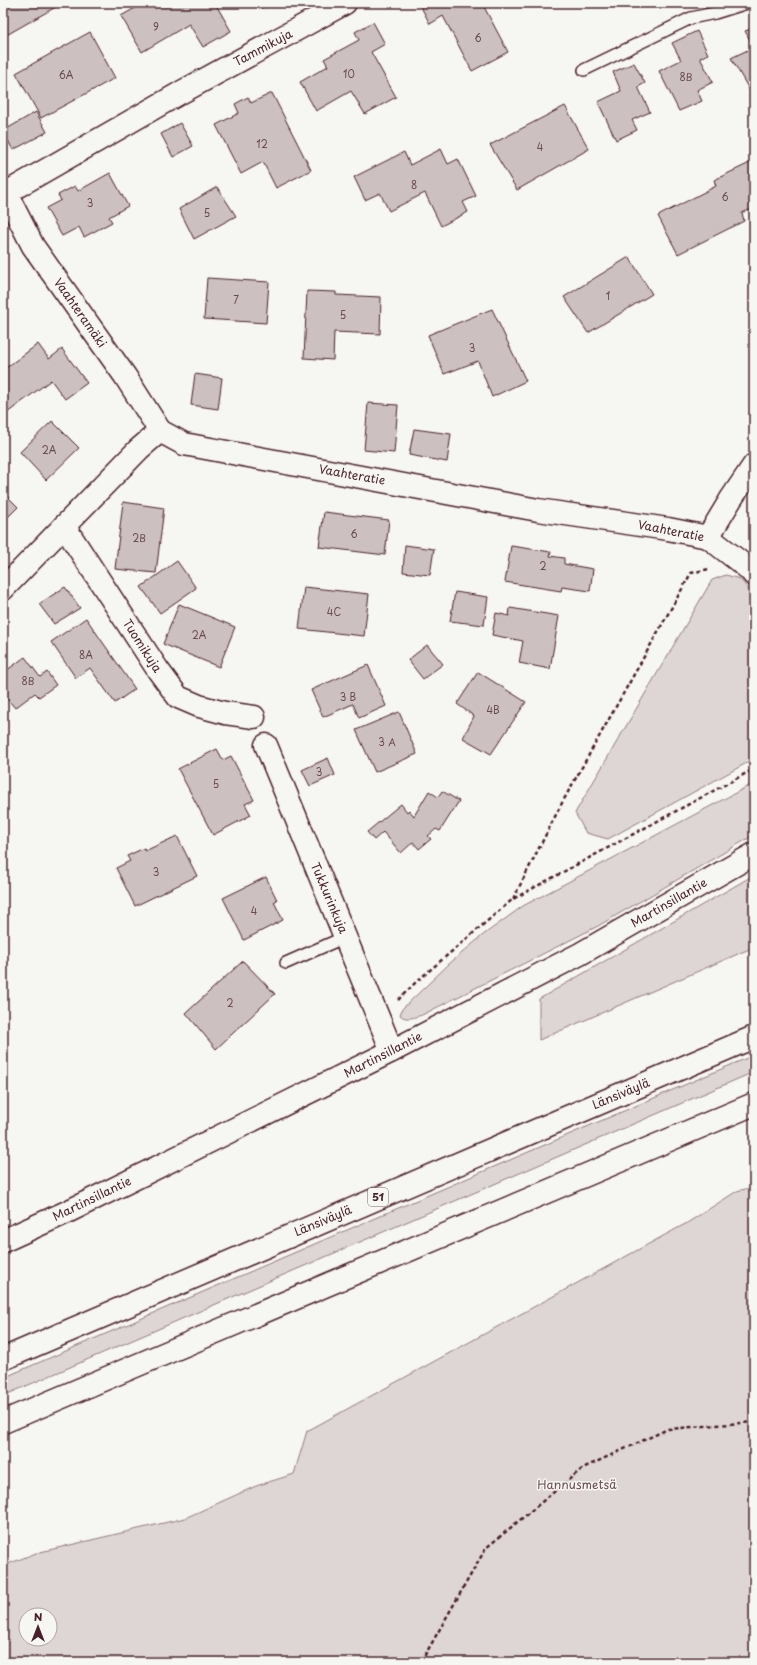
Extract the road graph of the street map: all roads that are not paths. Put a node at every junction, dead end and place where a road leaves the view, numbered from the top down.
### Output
1 (345, 3) edge
2 (747, 3) edge
3 (584, 70) dead end
4 (180, 93) joint
5 (4, 190) edge
6 (160, 431) junction
7 (754, 465) edge
8 (64, 526) junction
9 (708, 537) junction
10 (754, 575) edge
11 (3, 589) edge
12 (254, 717) dead end
13 (266, 745) dead end
14 (754, 854) edge
15 (345, 937) junction
16 (286, 963) dead end
17 (754, 1037) edge
18 (392, 1051) junction
19 (754, 1104) edge
20 (3, 1241) edge
21 (3, 1359) edge
22 (3, 1422) edge

1 - 4 main road, Tammikuja
2 - 3 lane
4 - 5 main road, Vaahteramäki
5 - 6 main road, Vaahteramäki
6 - 8 main road
6 - 9 main road, Vaahteratie
7 - 9 main road
8 - 11 main road
8 - 12 main road, Tuomikuja
9 - 10 main road, Vaahteratie
13 - 15 main road, Tukkurinkuja
14 - 18 main road, Martinsillantie
15 - 16 lane
15 - 18 main road, Tukkurinkuja
17 - 21 main road, Länsiväylä / 51
18 - 20 main road, Martinsillantie
19 - 22 main road

